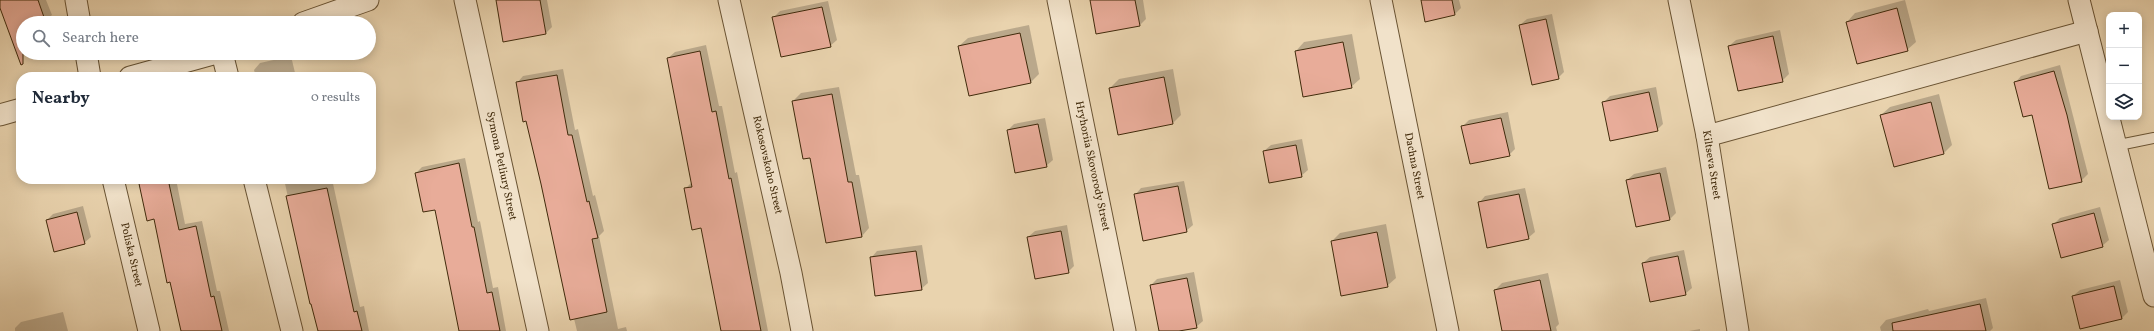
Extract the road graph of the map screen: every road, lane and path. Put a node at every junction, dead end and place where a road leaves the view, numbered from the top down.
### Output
1 (76, 0) edge
2 (368, 0) edge
3 (465, 0) edge
4 (729, 0) edge
5 (1058, 0) edge
6 (1381, 0) edge
7 (1678, 0) edge
8 (2079, 0) edge
9 (79, 16) edge
10 (323, 16) edge
11 (2087, 31) junction
12 (87, 60) edge
13 (192, 60) edge
14 (224, 60) edge
15 (89, 72) edge
16 (148, 72) edge
17 (227, 72) edge
18 (16, 110) edge
19 (0, 115) edge
20 (1707, 136) junction
21 (2154, 138) edge
22 (2114, 146) junction
23 (114, 184) edge
24 (255, 184) edge
25 (2154, 296) edge
26 (149, 331) edge
27 (292, 331) edge
28 (538, 331) edge
29 (802, 331) edge
30 (1125, 331) edge
31 (1448, 331) edge
32 (1738, 331) edge

1 - 9 street
2 - 10 street
3 - 28 street, Symona Petliury Street
4 - 29 street, Rokosovskoho Street
5 - 30 street, Hryhoriia Skovorody Street
6 - 31 street, Dachna Street
7 - 20 street, Kiltseva Street
8 - 11 street
11 - 20 street
11 - 22 street
12 - 15 street
13 - 16 street
14 - 17 street
18 - 19 street
20 - 32 street, Kiltseva Street
21 - 22 lane
22 - 25 street
23 - 26 street, Poliska Street
24 - 27 street

